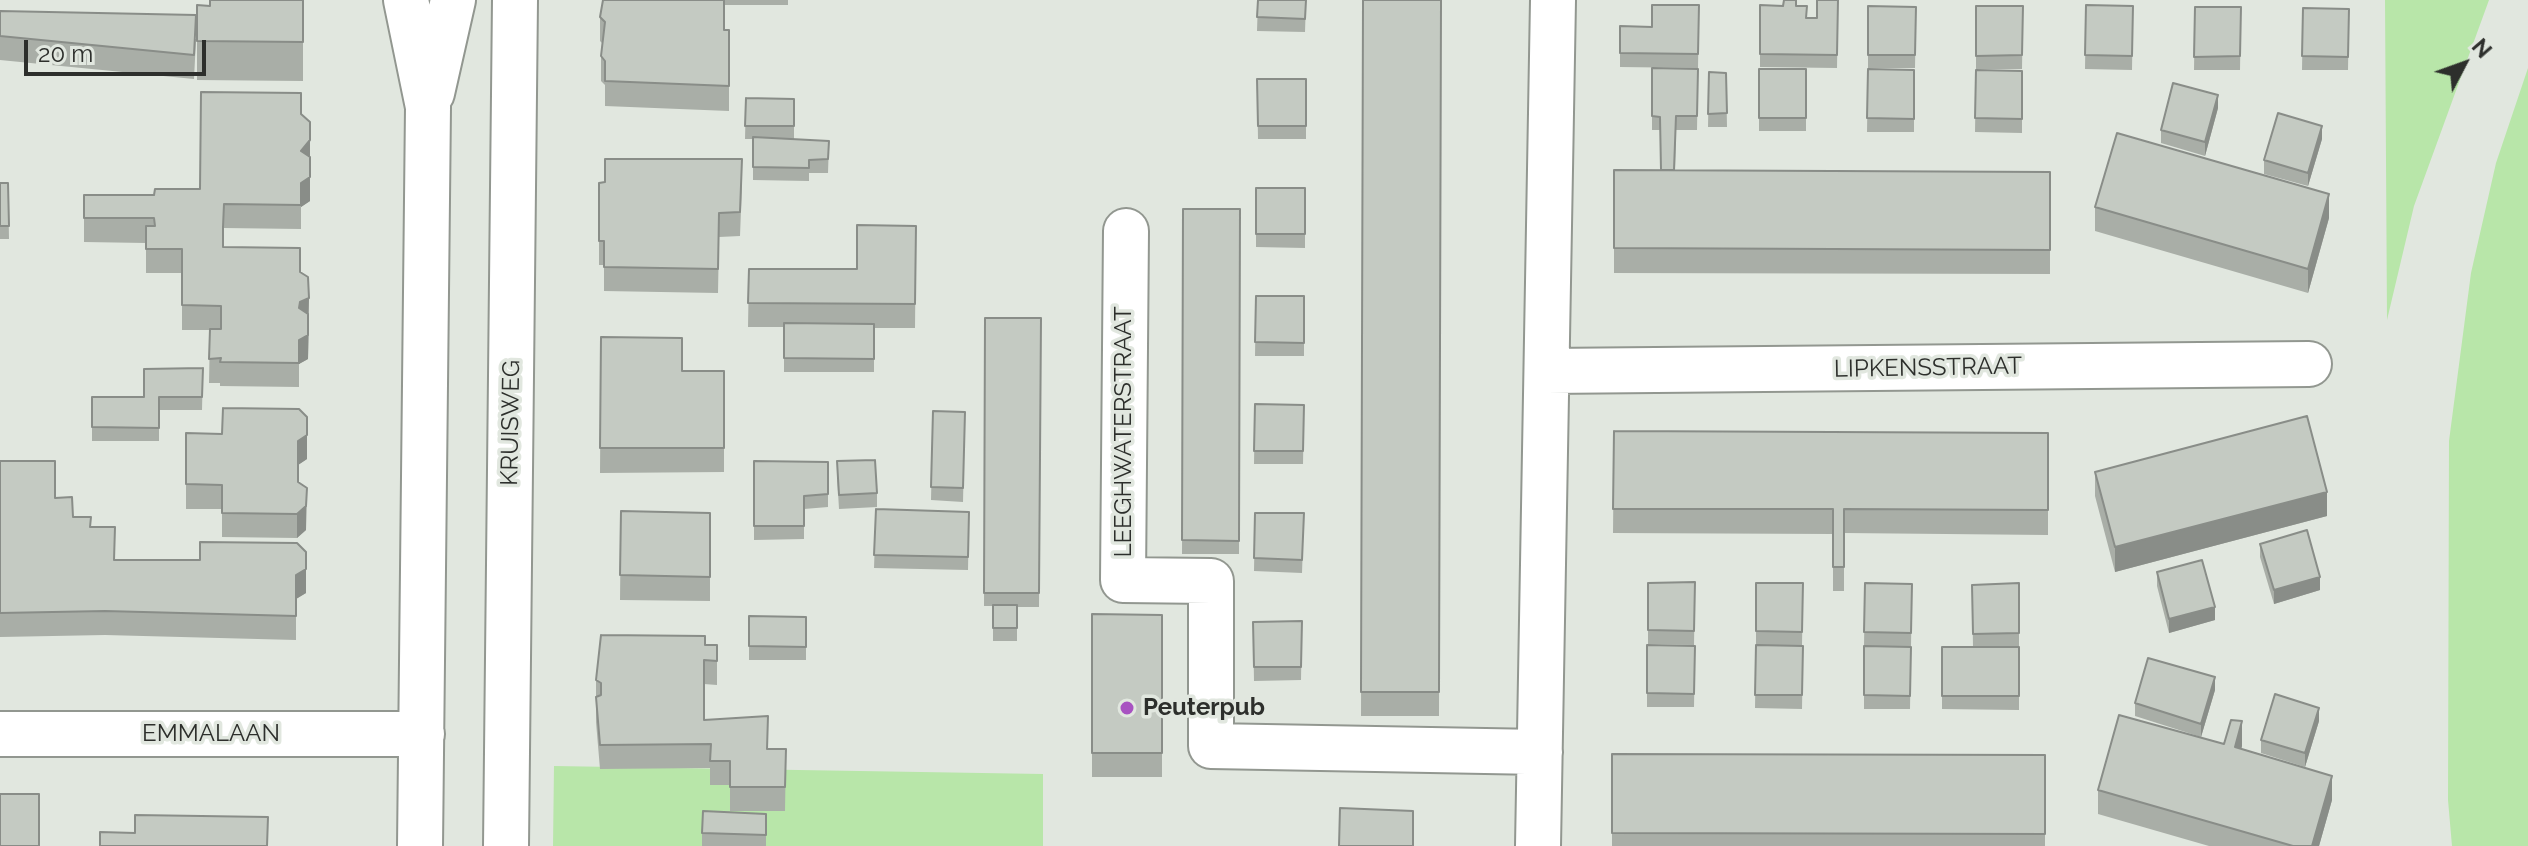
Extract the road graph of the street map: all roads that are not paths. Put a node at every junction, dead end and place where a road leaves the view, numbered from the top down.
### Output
1 (406, 0) edge
2 (453, 0) edge
3 (515, 0) edge
4 (1553, 0) edge
5 (428, 107) junction
6 (1126, 231) dead end
7 (2309, 364) dead end
8 (1547, 371) junction
9 (0, 734) edge
10 (422, 734) junction
11 (1540, 752) junction
12 (420, 846) edge
13 (506, 846) edge
14 (1538, 846) edge

1 - 5 street
2 - 5 street
3 - 13 street, KRUISWEG
4 - 8 street
5 - 10 street
6 - 11 street, LEEGHWATERSTRAAT
7 - 8 street, LIPKENSSTRAAT
8 - 11 street
9 - 10 street, EMMALAAN
10 - 12 street
11 - 14 street

